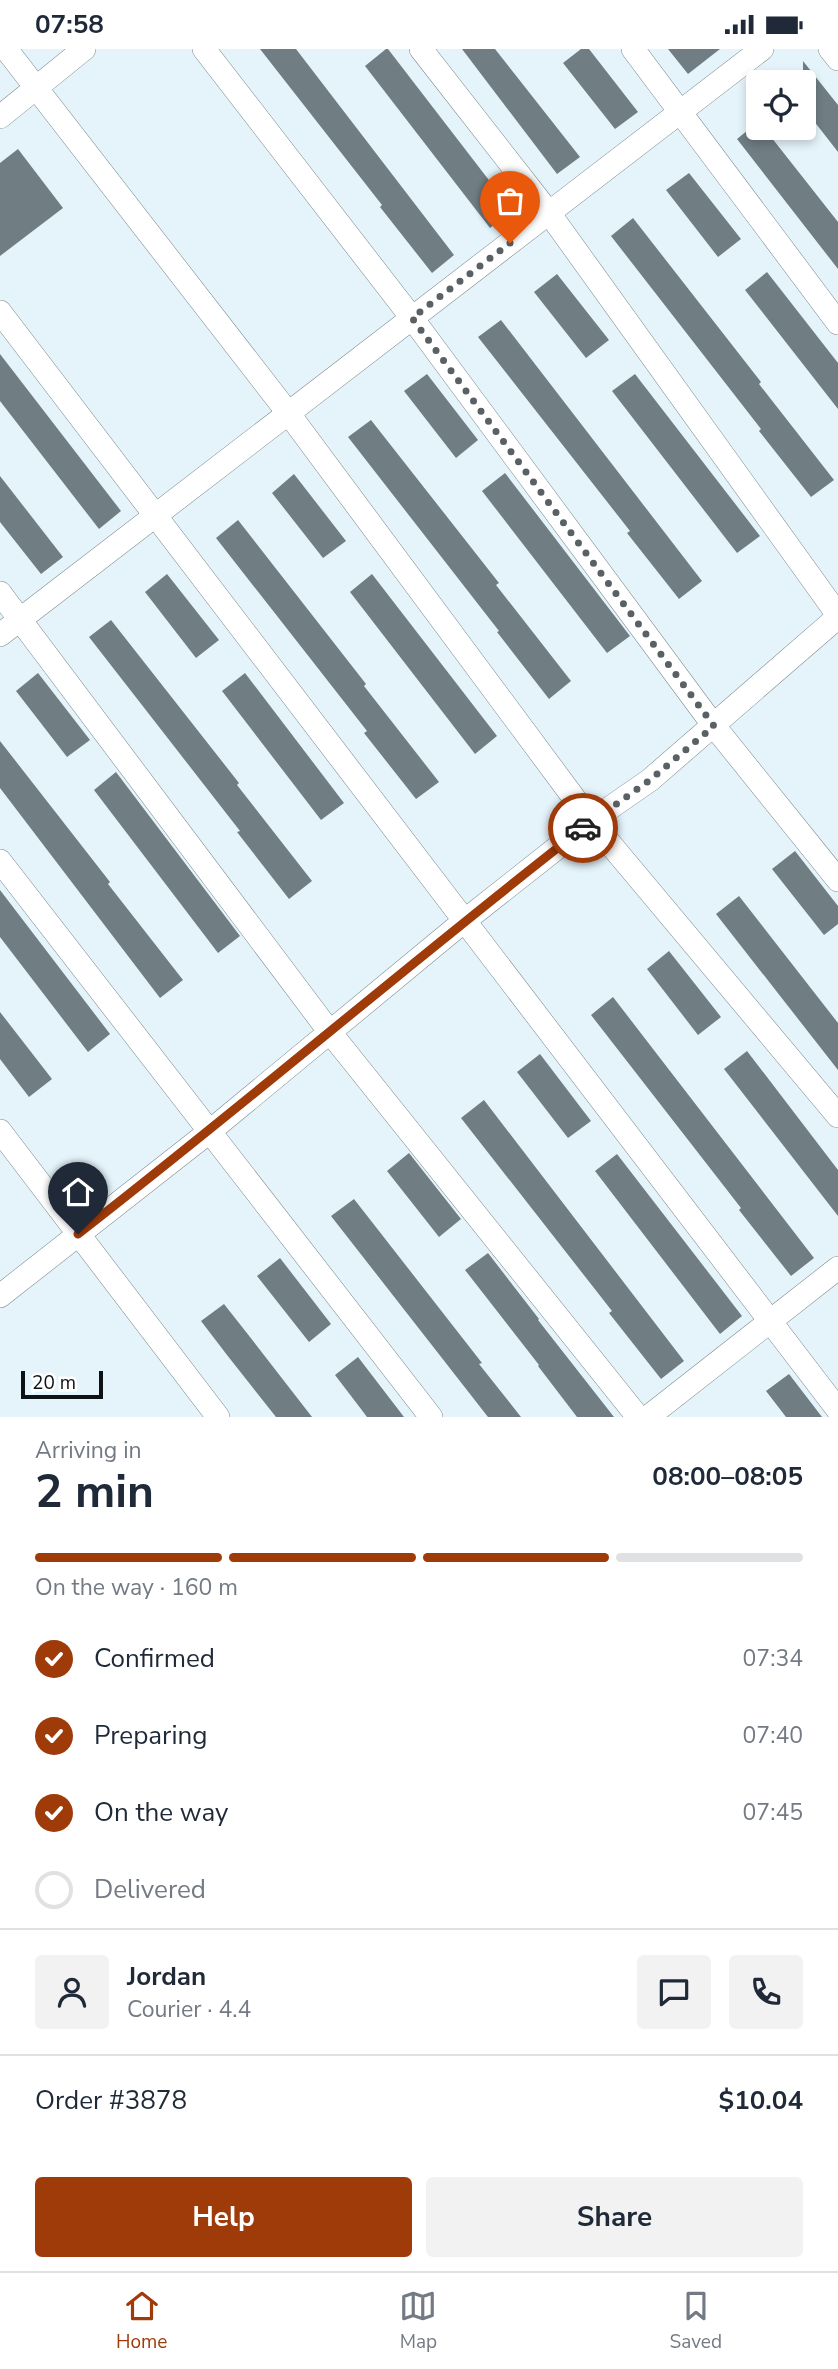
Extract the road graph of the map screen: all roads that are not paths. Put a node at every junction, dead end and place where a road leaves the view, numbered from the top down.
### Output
1 (6, 49) edge
2 (83, 49) edge
3 (204, 49) edge
4 (421, 49) edge
5 (633, 49) edge
6 (762, 49) edge
7 (830, 49) edge
8 (838, 59) edge
9 (37, 88) junction
10 (681, 111) junction
11 (0, 117) edge
12 (549, 213) junction
13 (0, 312) edge
14 (412, 318) junction
15 (838, 323) edge
16 (289, 414) junction
17 (156, 515) junction
18 (0, 593) edge
19 (838, 616) edge
20 (19, 620) junction
21 (0, 635) edge
22 (714, 726) junction
23 (591, 821) junction
24 (0, 861) edge
25 (838, 880) edge
26 (463, 922) junction
27 (329, 1031) junction
28 (838, 1116) edge
29 (0, 1131) edge
30 (209, 1132) junction
31 (78, 1234) junction
32 (838, 1268) edge
33 (0, 1296) edge
34 (769, 1322) junction
35 (838, 1410) edge
36 (218, 1417) edge
37 (431, 1417) edge
38 (638, 1417) edge
39 (648, 1417) edge

1 - 9 street
2 - 9 street
3 - 14 street
4 - 12 street
5 - 10 street
6 - 10 street
7 - 8 street
9 - 11 street
9 - 16 street
10 - 12 street
10 - 15 street
12 - 14 street
12 - 19 street
13 - 17 street
14 - 16 street
14 - 22 street
16 - 17 street
16 - 23 street
17 - 20 street
17 - 26 street
18 - 20 street
19 - 22 street
20 - 21 street
20 - 27 street
22 - 23 street
22 - 25 street
23 - 26 street
23 - 28 street
24 - 30 street
26 - 27 street
26 - 34 street
27 - 30 street
27 - 38 street
29 - 31 street
30 - 31 street
30 - 37 street
31 - 33 street
31 - 36 street
32 - 34 street
34 - 35 street
34 - 39 street

